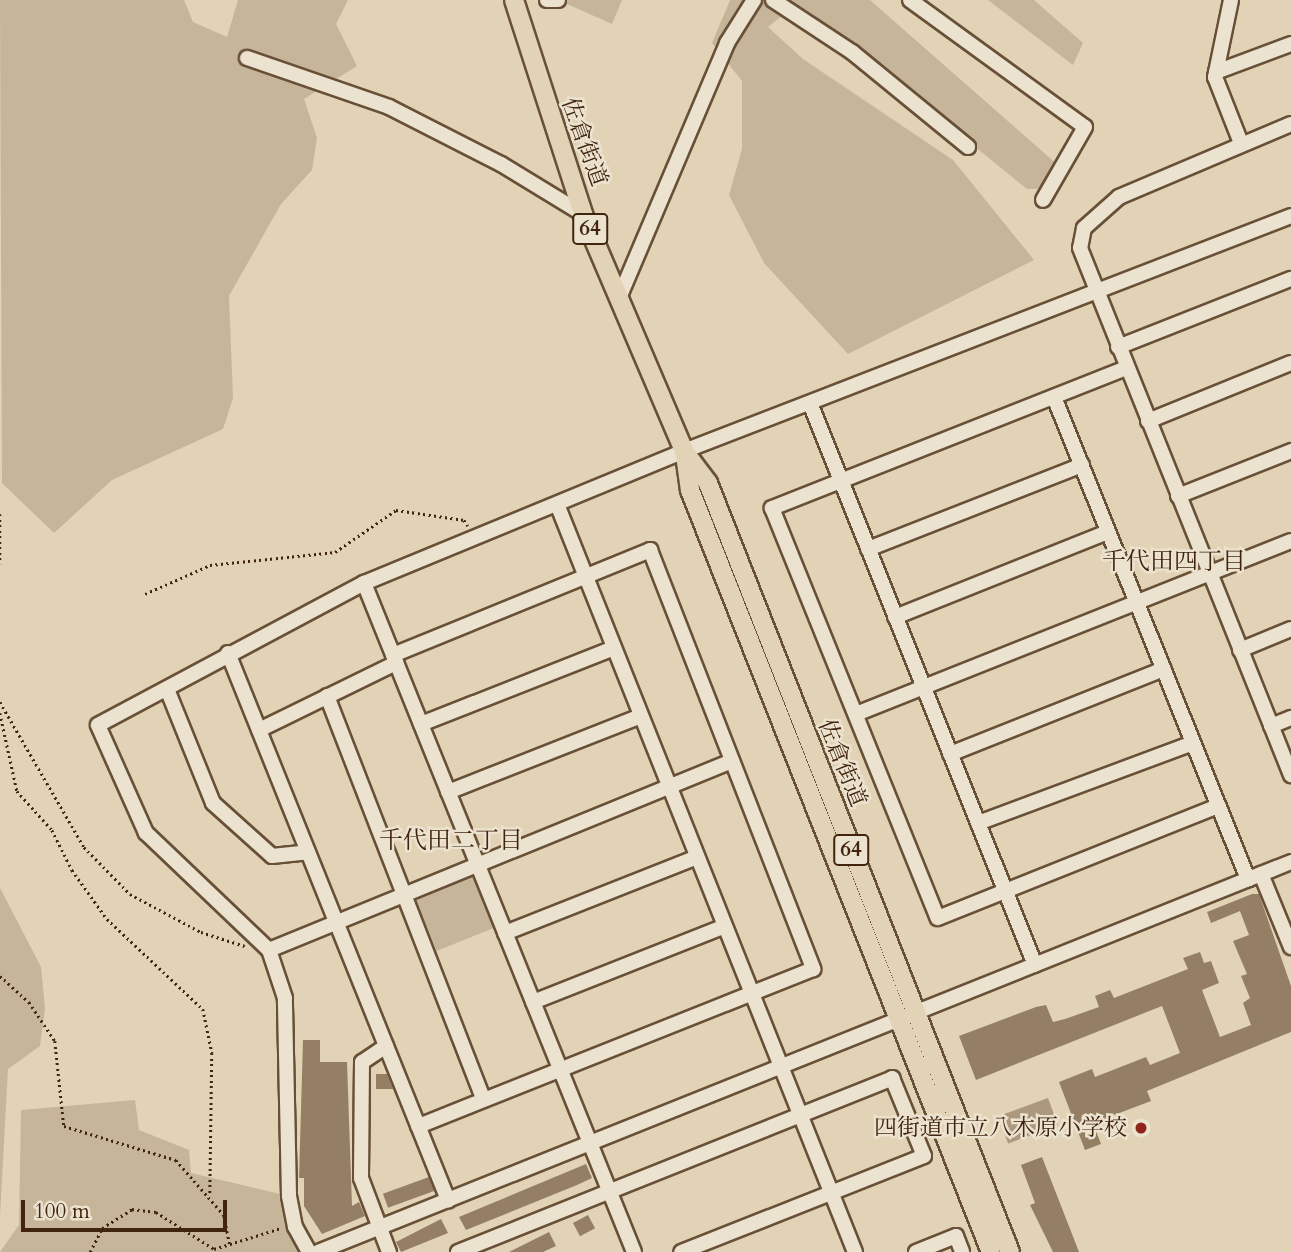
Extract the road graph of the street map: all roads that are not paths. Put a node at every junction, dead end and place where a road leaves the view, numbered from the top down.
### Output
1 (514, 0) edge
2 (547, 0) edge
3 (558, 0) edge
4 (754, 0) edge
5 (773, 0) edge
6 (910, 0) edge
7 (1231, 0) edge
8 (1291, 44) edge
9 (247, 58) dead end
10 (1216, 72) junction
11 (1291, 124) edge
12 (1241, 143) junction
13 (968, 148) dead end
14 (1043, 200) dead end
15 (583, 214) junction
16 (1291, 216) edge
17 (1291, 279) edge
18 (1096, 293) junction
19 (619, 298) junction
20 (1118, 347) junction
21 (1291, 363) edge
22 (1126, 368) junction
23 (1054, 397) junction
24 (810, 403) junction
25 (1148, 421) junction
26 (684, 451) junction
27 (1291, 452) edge
28 (1082, 465) junction
29 (841, 481) junction
30 (1178, 496) junction
31 (557, 504) junction
32 (1108, 532) junction
33 (1291, 541) edge
34 (868, 550) junction
35 (1210, 574) junction
36 (585, 575) junction
37 (364, 583) junction
38 (1137, 603) junction
39 (895, 617) junction
40 (1291, 629) edge
41 (614, 648) junction
42 (1240, 650) junction
43 (229, 653) junction
44 (394, 659) junction
45 (1164, 669) junction
46 (923, 687) junction
47 (167, 690) junction
48 (327, 696) junction
49 (856, 714) junction
50 (641, 716) junction
51 (1291, 718) edge
52 (421, 724) junction
53 (1271, 726) junction
54 (260, 730) junction
55 (1193, 743) junction
56 (950, 754) junction
57 (732, 761) junction
58 (1291, 775) edge
59 (670, 787) junction
60 (448, 792) junction
61 (1218, 806) junction
62 (978, 823) junction
63 (308, 852) junction
64 (698, 857) junction
65 (1291, 862) edge
66 (477, 863) junction
67 (1254, 876) junction
68 (1005, 891) junction
69 (404, 892) junction
70 (335, 919) junction
71 (725, 926) junction
72 (505, 933) junction
73 (1291, 947) edge
74 (269, 950) junction
75 (1035, 965) junction
76 (752, 993) junction
77 (533, 1002) junction
78 (907, 1016) junction
79 (386, 1046) junction
80 (781, 1067) junction
81 (560, 1070) junction
82 (484, 1100) junction
83 (800, 1115) junction
84 (418, 1126) junction
85 (590, 1143) junction
86 (609, 1191) junction
87 (831, 1192) junction
88 (447, 1200) junction
89 (379, 1228) junction
90 (309, 1252) edge
91 (318, 1252) edge
92 (389, 1252) edge
93 (458, 1252) edge
94 (634, 1252) edge
95 (681, 1252) edge
96 (855, 1252) edge
97 (916, 1252) edge
98 (962, 1252) edge
99 (992, 1252) edge
100 (1010, 1252) edge

1 - 15 main road, 佐倉街道 / 64
2 - 3 street
4 - 19 street
5 - 13 street
6 - 14 street
7 - 10 street
8 - 10 street
9 - 15 street
10 - 12 street
11 - 12 street
12 - 18 street
15 - 19 main road, 佐倉街道 / 64
16 - 18 street
17 - 20 street
18 - 20 street
18 - 24 street
19 - 26 main road, 佐倉街道 / 64
20 - 22 street
21 - 25 street
22 - 23 street
22 - 25 street
23 - 28 street
23 - 29 street
24 - 26 street
24 - 29 street
25 - 30 street
26 - 31 street
26 - 78 main road, 佐倉街道 / 64
27 - 30 street
28 - 32 street
28 - 34 street
29 - 34 street
29 - 49 street
30 - 35 street
31 - 36 street
31 - 37 street
32 - 38 street
32 - 39 street
33 - 35 street
34 - 39 street
35 - 38 street
35 - 42 street
36 - 41 street
36 - 44 street
36 - 57 street
37 - 43 street
37 - 44 street
38 - 45 street
38 - 46 street
39 - 46 street
40 - 42 street
41 - 50 street
41 - 52 street
42 - 53 street
43 - 47 street
43 - 54 street
44 - 48 street
44 - 52 street
45 - 55 street
45 - 56 street
46 - 49 street
46 - 56 street
47 - 63 street
47 - 74 street
48 - 54 street
48 - 69 street
49 - 68 street
50 - 59 street
50 - 60 street
51 - 53 street
52 - 60 street
53 - 58 street
54 - 63 street
55 - 61 street
55 - 62 street
56 - 62 street
57 - 59 street
57 - 76 street
59 - 64 street
59 - 66 street
60 - 66 street
61 - 67 street
61 - 68 street
62 - 68 street
63 - 70 street
64 - 71 street
64 - 72 street
65 - 67 street
66 - 69 street
66 - 72 street
67 - 73 street
67 - 75 street
68 - 75 street
69 - 70 street
69 - 82 street
70 - 74 street
70 - 79 street
71 - 76 street
71 - 77 street
72 - 77 street
74 - 90 street
75 - 78 street
76 - 80 street
76 - 81 street
77 - 81 street
78 - 80 street
78 - 99 main road, 佐倉街道 / 64
78 - 100 main road, 佐倉街道 / 64
79 - 84 street
79 - 89 street
80 - 83 street
80 - 85 street
81 - 82 street
81 - 85 street
82 - 84 street
83 - 86 street
83 - 87 street
83 - 87 street
84 - 88 street
85 - 86 street
85 - 88 street
86 - 93 street
86 - 94 street
87 - 95 street
87 - 96 street
88 - 89 street
89 - 91 street
89 - 92 street
97 - 98 street

